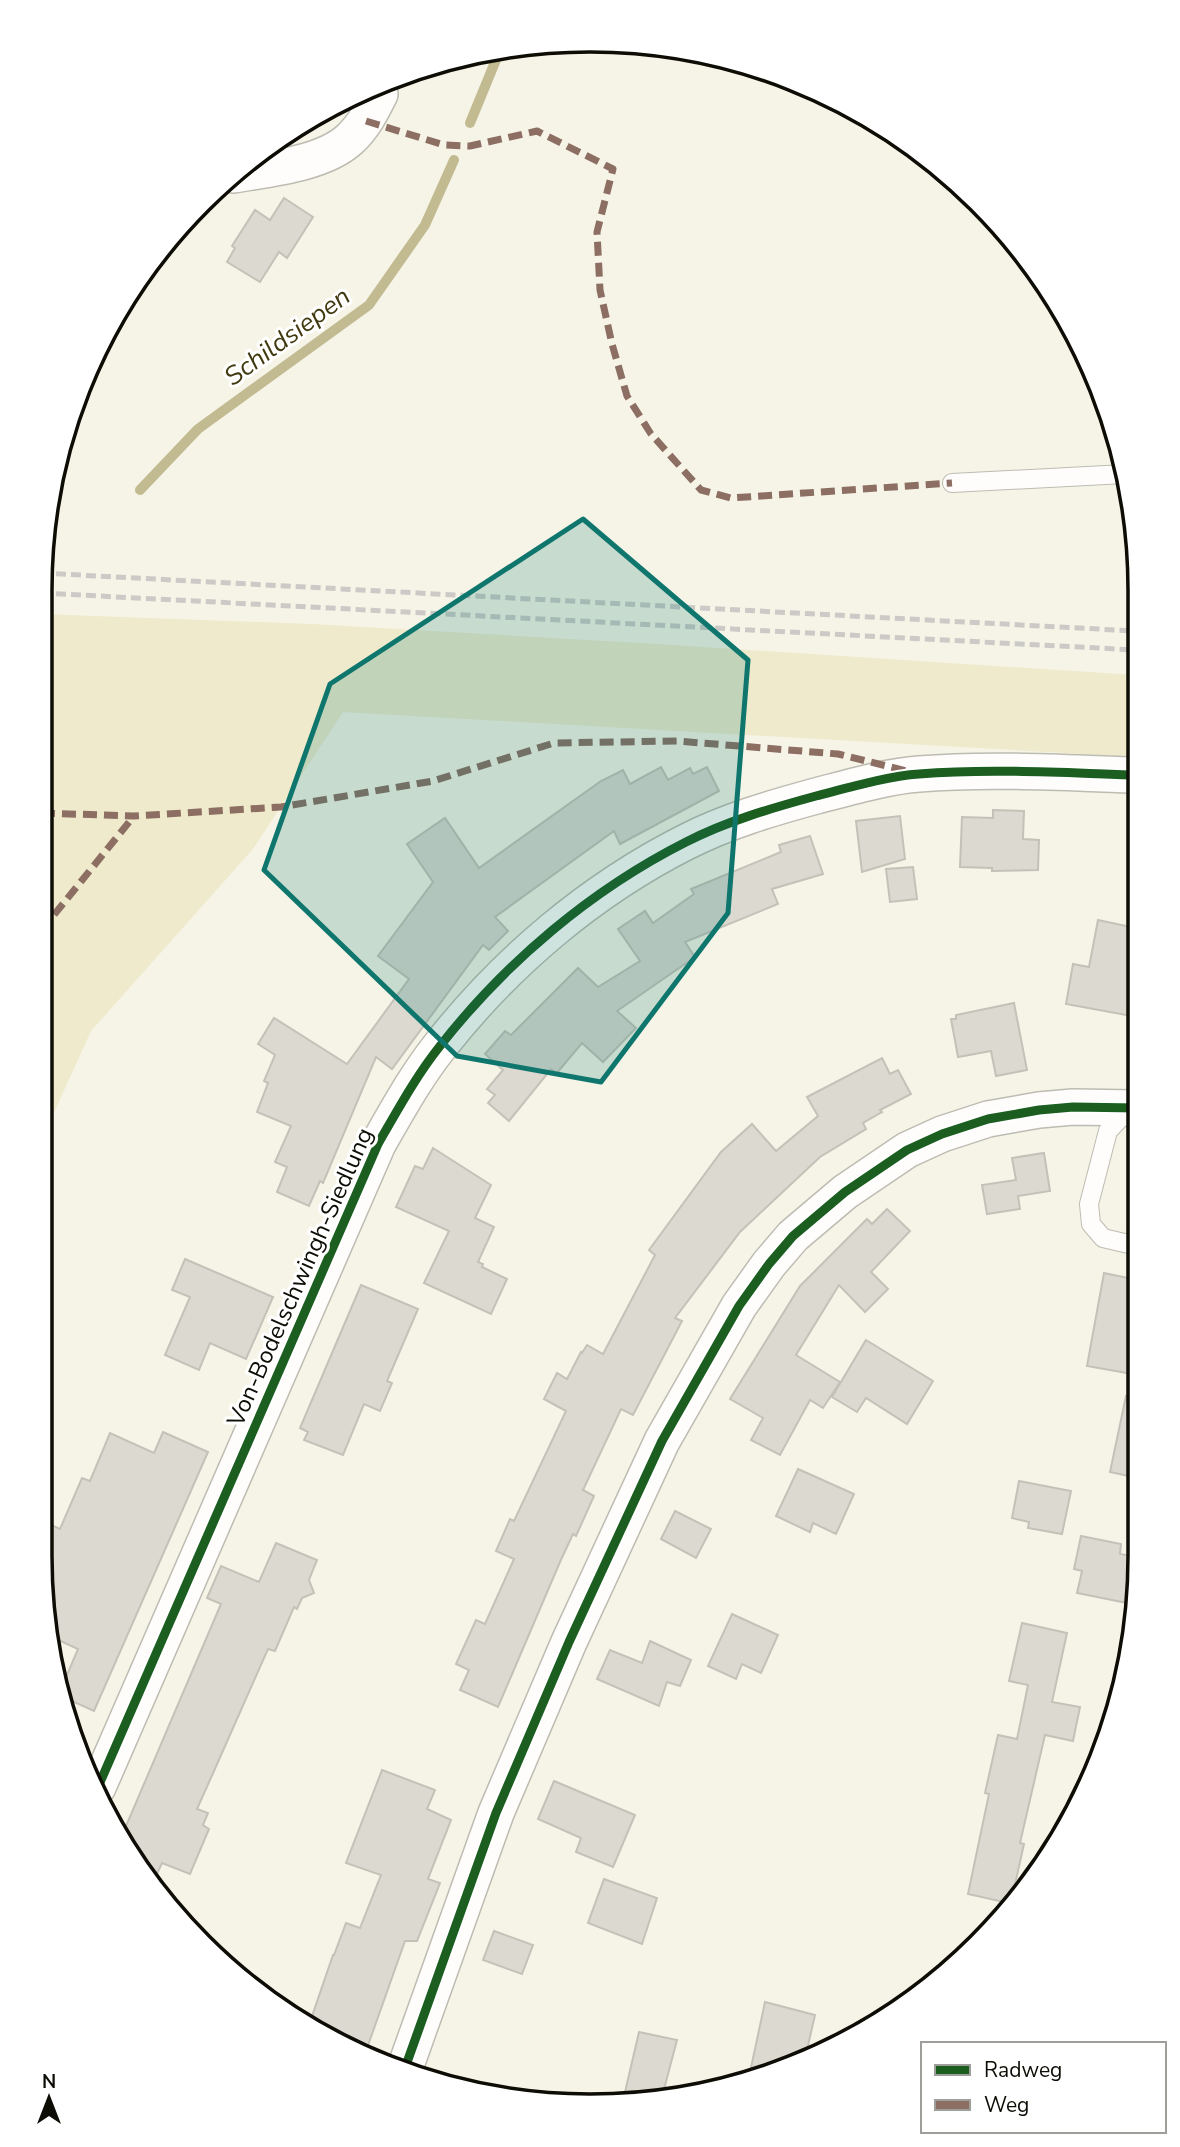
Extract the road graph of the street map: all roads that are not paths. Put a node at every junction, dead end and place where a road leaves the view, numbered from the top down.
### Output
1 (379, 95) edge
2 (254, 172) edge
3 (1115, 475) edge
4 (952, 483) dead end
5 (1128, 775) edge
6 (1128, 1107) edge
7 (1128, 1112) edge
8 (1128, 1244) edge
9 (101, 1780) edge
10 (407, 2062) edge

1 - 2 street
3 - 4 lane
5 - 9 street, Von-Bodelschwingh-Siedlung
6 - 10 street
7 - 8 lane

